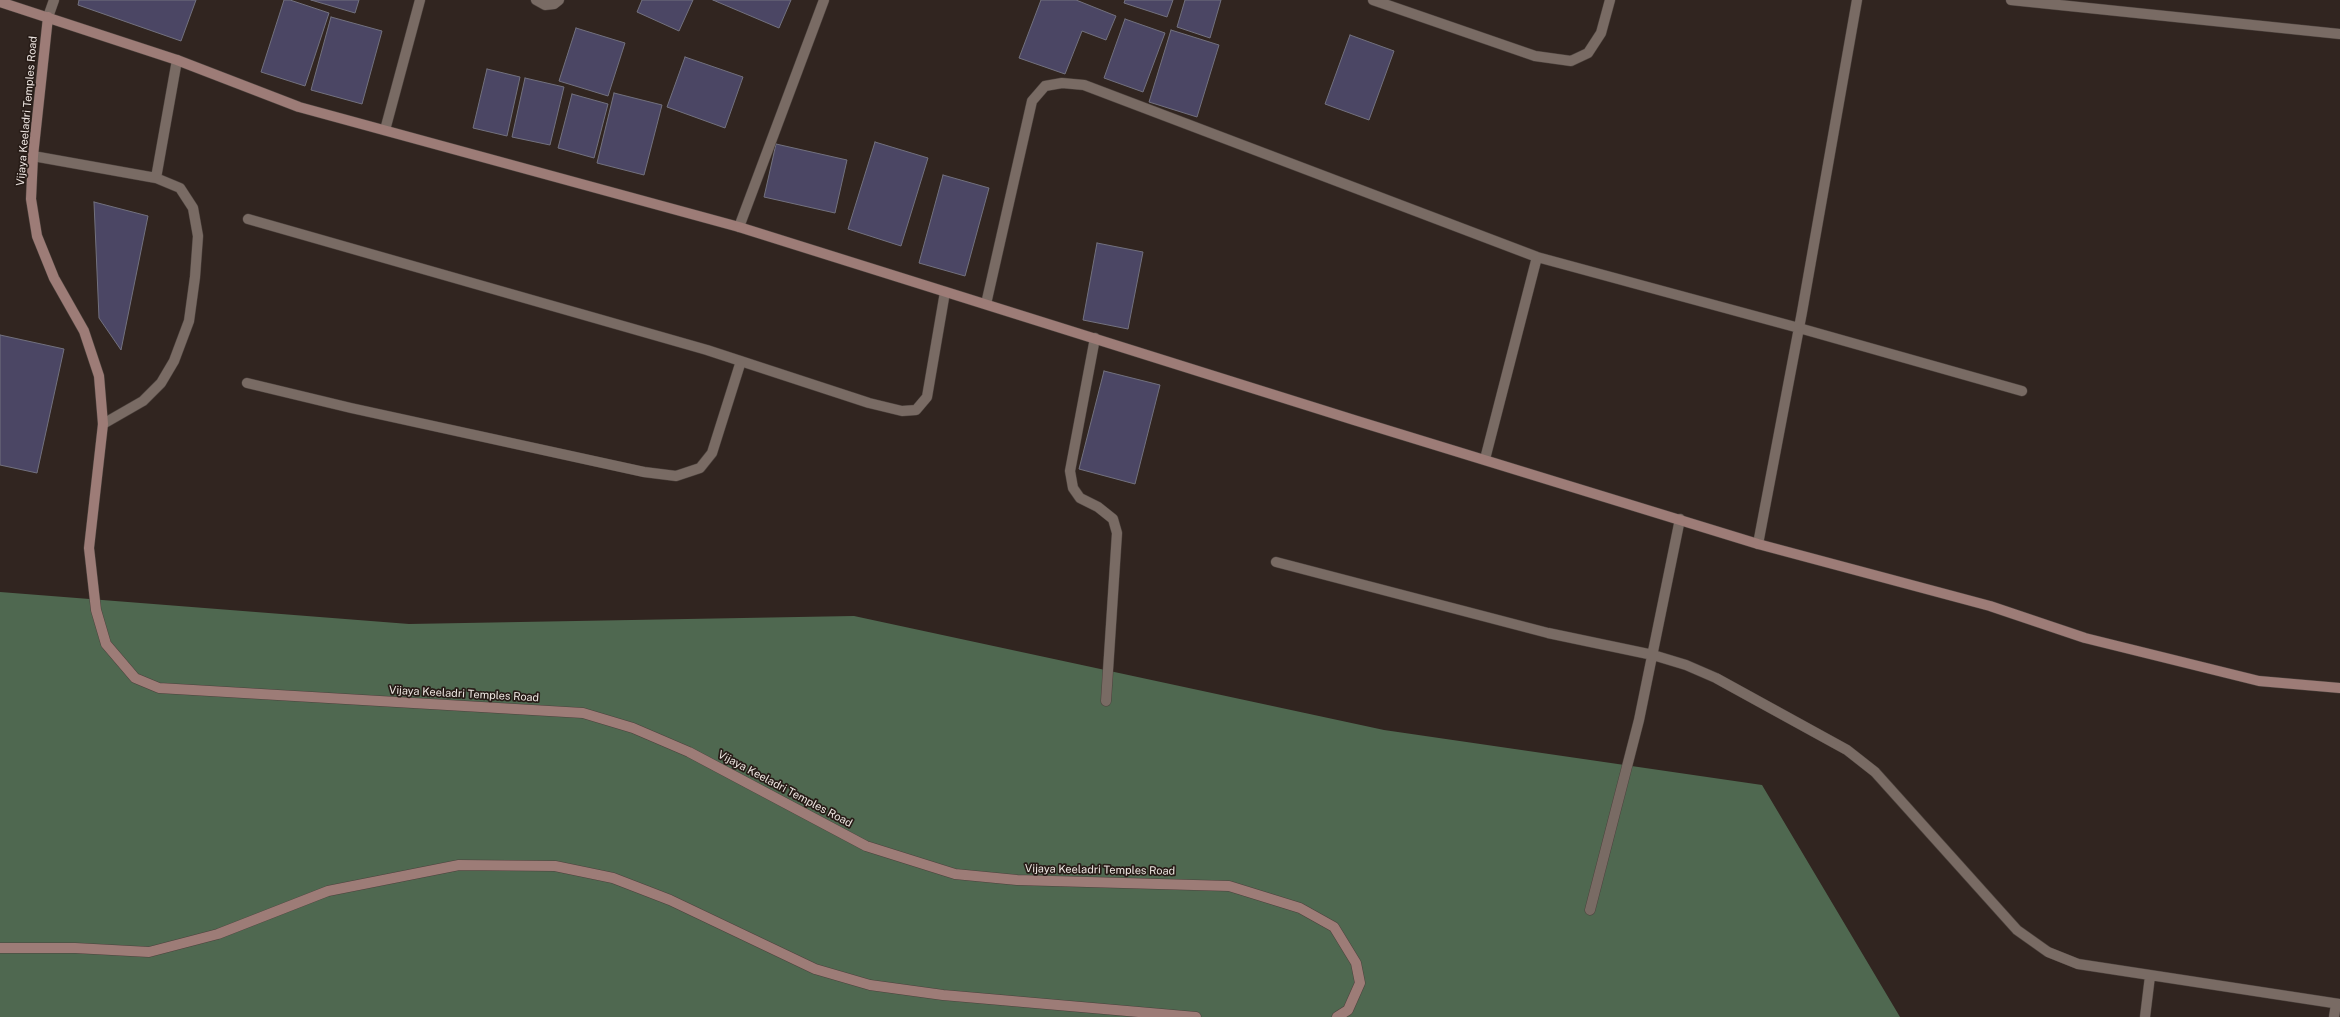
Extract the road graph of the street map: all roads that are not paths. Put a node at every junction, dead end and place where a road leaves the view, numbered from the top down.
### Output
1 (54, 0) edge
2 (420, 0) edge
3 (536, 0) edge
4 (559, 0) edge
5 (824, 0) edge
6 (1373, 0) edge
7 (1610, 0) edge
8 (1857, 0) edge
9 (2011, 0) edge
10 (0, 2) edge
11 (48, 17) junction
12 (2340, 34) edge
13 (177, 60) junction
14 (385, 130) junction
15 (33, 156) junction
16 (156, 178) junction
17 (248, 219) dead end
18 (739, 227) junction
19 (1537, 257) junction
20 (945, 292) junction
21 (986, 304) junction
22 (1799, 328) junction
23 (1095, 338) junction
24 (741, 361) junction
25 (247, 383) dead end
26 (2022, 391) dead end
27 (103, 424) junction
28 (1485, 459) junction
29 (1680, 519) junction
30 (1758, 544) junction
31 (1276, 562) dead end
32 (1653, 655) junction
33 (2340, 688) edge
34 (1106, 700) dead end
35 (1590, 910) dead end
36 (0, 948) edge
37 (2150, 976) junction
38 (2338, 1004) edge
39 (1196, 1017) edge
40 (1337, 1017) edge
41 (2145, 1017) edge
42 (2334, 1017) edge

1 - 11 street
2 - 14 street
3 - 4 street
5 - 18 street
6 - 7 street
8 - 22 street
9 - 12 street
10 - 11 street
11 - 13 street
11 - 15 street, Vijaya Keeladri Temples Road
13 - 14 street
13 - 16 street
14 - 18 street
15 - 16 street
15 - 27 street, Vijaya Keeladri Temples Road
16 - 27 street
17 - 24 street
18 - 20 street
19 - 21 street
19 - 22 street
19 - 28 street
20 - 21 street
20 - 24 street
21 - 23 street
22 - 26 street
22 - 30 street
23 - 28 street
23 - 34 street
24 - 25 street
27 - 40 street, Vijaya Keeladri Temples Road
28 - 29 street
29 - 30 street
29 - 32 street
30 - 33 street
31 - 32 street
32 - 35 street
32 - 37 street
36 - 39 street
37 - 38 street
37 - 41 street
38 - 42 street

